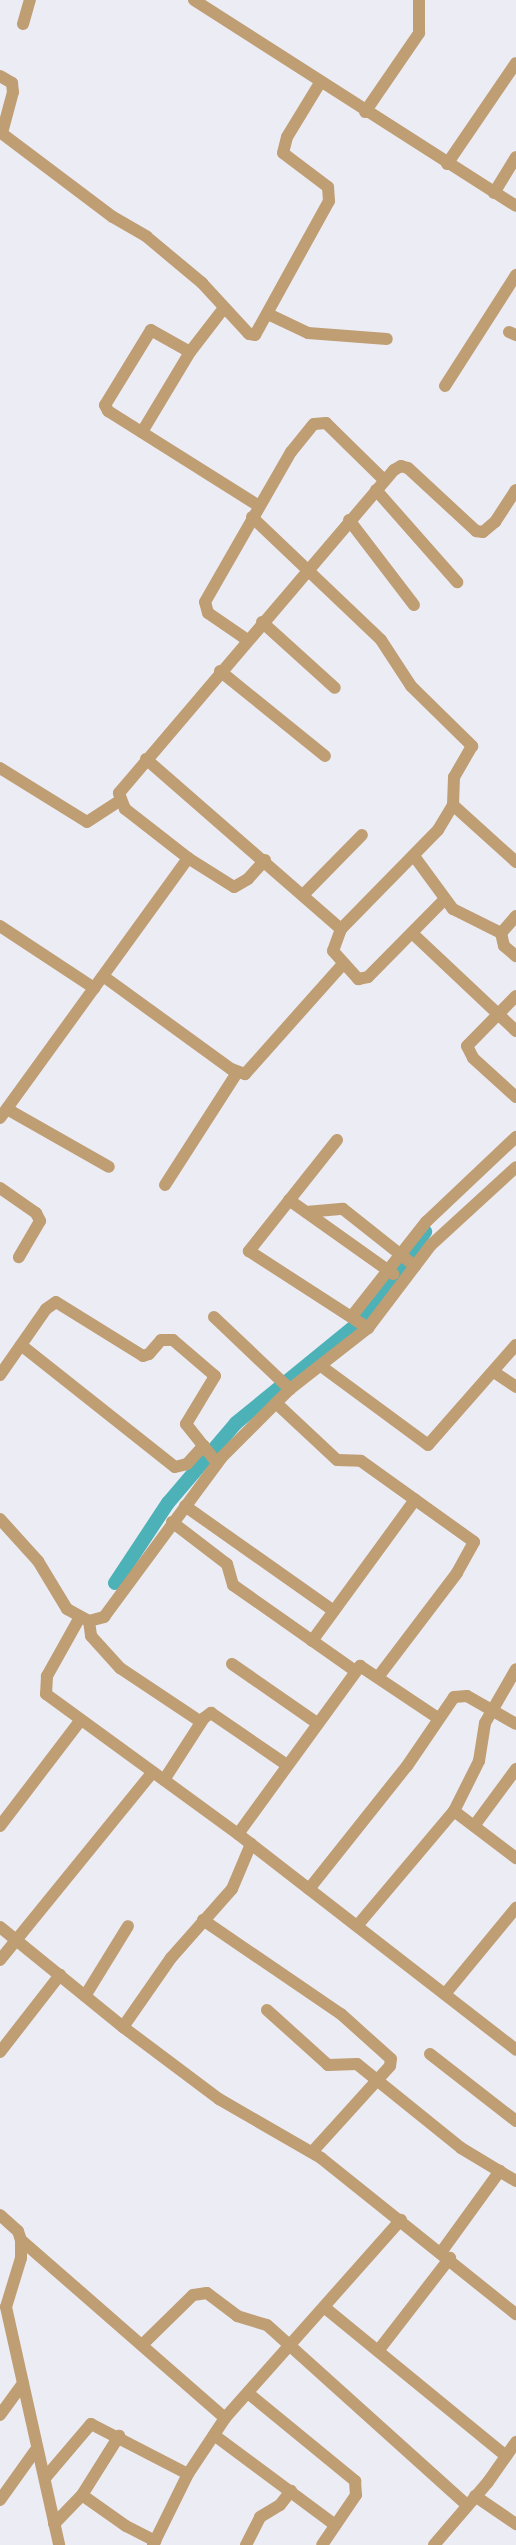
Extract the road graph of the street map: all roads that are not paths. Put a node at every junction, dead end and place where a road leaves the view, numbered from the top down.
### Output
1 (30, 0) edge
2 (194, 0) edge
3 (420, 0) edge
4 (23, 24) dead end
5 (516, 63) edge
6 (0, 76) edge
7 (320, 83) junction
8 (365, 112) junction
9 (1, 132) edge
10 (516, 157) edge
11 (447, 164) junction
12 (494, 194) junction
13 (516, 206) edge
14 (516, 275) edge
15 (224, 309) junction
16 (268, 314) junction
17 (387, 339) dead end
18 (190, 352) junction
19 (445, 386) dead end
20 (142, 432) junction
21 (380, 485) junction
22 (514, 496) edge
23 (256, 511) junction
24 (349, 520) junction
25 (308, 566) junction
26 (457, 582) dead end
27 (414, 605) dead end
28 (262, 621) junction
29 (246, 639) junction
30 (220, 671) junction
31 (335, 688) dead end
32 (325, 756) dead end
33 (146, 759) junction
34 (0, 768) edge
35 (119, 801) junction
36 (453, 806) junction
37 (362, 835) dead end
38 (414, 856) junction
39 (188, 858) junction
40 (265, 860) junction
41 (516, 862) edge
42 (303, 895) junction
43 (444, 900) junction
44 (516, 916) edge
45 (0, 926) edge
46 (341, 929) junction
47 (412, 933) junction
48 (501, 933) junction
49 (516, 956) edge
50 (342, 965) junction
51 (103, 976) junction
52 (94, 988) junction
53 (516, 996) edge
54 (497, 1014) junction
55 (516, 1031) edge
56 (237, 1073) junction
57 (516, 1097) edge
58 (3, 1114) edge
59 (516, 1137) edge
60 (337, 1140) dead end
61 (109, 1167) dead end
62 (516, 1167) edge
63 (165, 1185) dead end
64 (0, 1188) edge
65 (289, 1200) junction
66 (306, 1212) junction
67 (19, 1257) dead end
68 (407, 1261) junction
69 (396, 1275) junction
70 (352, 1316) junction
71 (214, 1317) dead end
72 (368, 1328) junction
73 (21, 1345) junction
74 (516, 1345) edge
75 (321, 1366) junction
76 (494, 1372) junction
77 (0, 1375) edge
78 (516, 1387) edge
79 (290, 1389) junction
80 (276, 1403) junction
81 (204, 1445) junction
82 (217, 1463) junction
83 (415, 1500) junction
84 (185, 1506) junction
85 (0, 1519) edge
86 (172, 1522) junction
87 (334, 1611) junction
88 (84, 1619) junction
89 (312, 1641) junction
90 (232, 1664) dead end
91 (516, 1669) edge
92 (354, 1670) junction
93 (378, 1677) junction
94 (491, 1710) junction
95 (438, 1718) junction
96 (80, 1720) junction
97 (201, 1722) junction
98 (317, 1723) junction
99 (516, 1724) edge
100 (287, 1765) junction
101 (516, 1769) edge
102 (153, 1772) junction
103 (164, 1780) junction
104 (454, 1811) junction
105 (0, 1826) edge
106 (474, 1826) junction
107 (238, 1834) junction
108 (251, 1844) junction
109 (516, 1858) edge
110 (309, 1889) junction
111 (516, 1908) edge
112 (203, 1920) junction
113 (128, 1926) dead end
114 (357, 1926) junction
115 (0, 1927) edge
116 (16, 1940) junction
117 (0, 1960) edge
118 (60, 1975) junction
119 (445, 1994) junction
120 (85, 1996) junction
121 (267, 2010) dead end
122 (123, 2027) junction
123 (516, 2050) edge
124 (0, 2052) edge
125 (430, 2054) dead end
126 (376, 2078) junction
127 (516, 2121) edge
128 (312, 2152) junction
129 (500, 2171) junction
130 (516, 2181) edge
131 (0, 2215) edge
132 (401, 2220) junction
133 (21, 2240) junction
134 (446, 2255) junction
135 (324, 2307) junction
136 (516, 2314) edge
137 (4, 2318) edge
138 (142, 2345) junction
139 (290, 2346) junction
140 (378, 2351) junction
141 (23, 2383) junction
142 (248, 2393) junction
143 (0, 2415) edge
144 (225, 2418) junction
145 (213, 2435) junction
146 (119, 2436) junction
147 (516, 2442) edge
148 (35, 2451) junction
149 (507, 2456) junction
150 (188, 2474) junction
151 (45, 2478) junction
152 (291, 2491) junction
153 (82, 2495) junction
154 (0, 2500) edge
155 (471, 2500) junction
156 (54, 2524) junction
157 (334, 2524) junction
158 (516, 2524) edge
159 (154, 2543) edge
160 (58, 2545) edge
161 (246, 2545) edge
162 (321, 2545) edge
163 (434, 2545) edge

1 - 4 street
2 - 7 street
3 - 8 street
5 - 11 street
6 - 9 street
7 - 8 street
7 - 16 street
8 - 11 street
9 - 15 street
10 - 12 street
11 - 12 street
12 - 13 street
14 - 19 street
15 - 16 street
15 - 18 street
16 - 17 street
18 - 20 street
18 - 20 street
20 - 23 street
21 - 22 street
21 - 23 street
21 - 24 street
21 - 26 street
23 - 25 street
23 - 29 street
24 - 25 street
24 - 27 street
25 - 28 street
25 - 36 street
28 - 29 street
28 - 31 street
29 - 30 street
30 - 32 street
30 - 33 street
33 - 35 street
33 - 40 street
34 - 35 street
35 - 39 street
36 - 38 street
36 - 41 street
37 - 42 street
38 - 43 street
38 - 46 street
39 - 40 street
39 - 51 street
40 - 42 street
42 - 46 street
43 - 47 street
43 - 48 street
44 - 48 street
45 - 52 street
46 - 50 street
47 - 50 street
47 - 54 street
48 - 49 street
50 - 56 street
51 - 52 street
51 - 56 street
52 - 58 street
53 - 54 street
54 - 55 street
54 - 57 street
56 - 63 street
58 - 61 street
59 - 68 street
60 - 65 street
62 - 68 street
64 - 67 street
65 - 66 street
65 - 70 street
66 - 68 street
66 - 69 street
68 - 69 street
68 - 69 street
69 - 70 street
69 - 72 street
70 - 72 street
71 - 79 street
72 - 75 street
73 - 77 street
73 - 81 street
73 - 81 street
74 - 76 street
75 - 76 street
75 - 79 street
76 - 78 street
79 - 80 street
80 - 82 street
80 - 83 street
81 - 82 street
82 - 84 street
83 - 87 street
83 - 93 street
84 - 86 street
84 - 87 street
85 - 88 street
86 - 88 street
86 - 89 street
87 - 89 street
88 - 96 street
88 - 97 street
89 - 92 street
90 - 98 street
91 - 94 street
92 - 93 street
92 - 98 street
93 - 95 street
94 - 95 street
94 - 99 street
94 - 104 street
95 - 110 street
96 - 102 street
96 - 105 street
97 - 100 street
97 - 103 street
98 - 100 street
100 - 107 street
101 - 106 street
102 - 103 street
102 - 116 street
103 - 107 street
104 - 106 street
104 - 114 street
106 - 109 street
107 - 108 street
108 - 110 street
108 - 112 street
110 - 114 street
111 - 119 street
112 - 122 street
112 - 126 street
113 - 120 street
114 - 119 street
115 - 116 street
116 - 117 street
116 - 118 street
118 - 120 street
118 - 124 street
119 - 123 street
120 - 122 street
121 - 126 street
122 - 128 street
125 - 127 street
126 - 128 street
126 - 129 street
128 - 132 street
129 - 130 street
129 - 134 street
131 - 133 street
132 - 134 street
132 - 135 street
133 - 137 street
133 - 138 street
134 - 136 street
134 - 140 street
135 - 139 street
135 - 140 street
137 - 141 street
138 - 139 street
138 - 144 street
139 - 142 street
139 - 155 street
140 - 149 street
141 - 143 street
141 - 148 street
142 - 144 street
142 - 157 street
144 - 145 street
145 - 150 street
145 - 152 street
146 - 150 street
146 - 151 street
146 - 153 street
147 - 149 street
148 - 151 street
148 - 154 street
149 - 155 street
150 - 159 street
151 - 156 street
152 - 157 street
152 - 161 street
153 - 156 street
153 - 159 street
155 - 158 street
155 - 163 street
156 - 160 street
157 - 162 street

